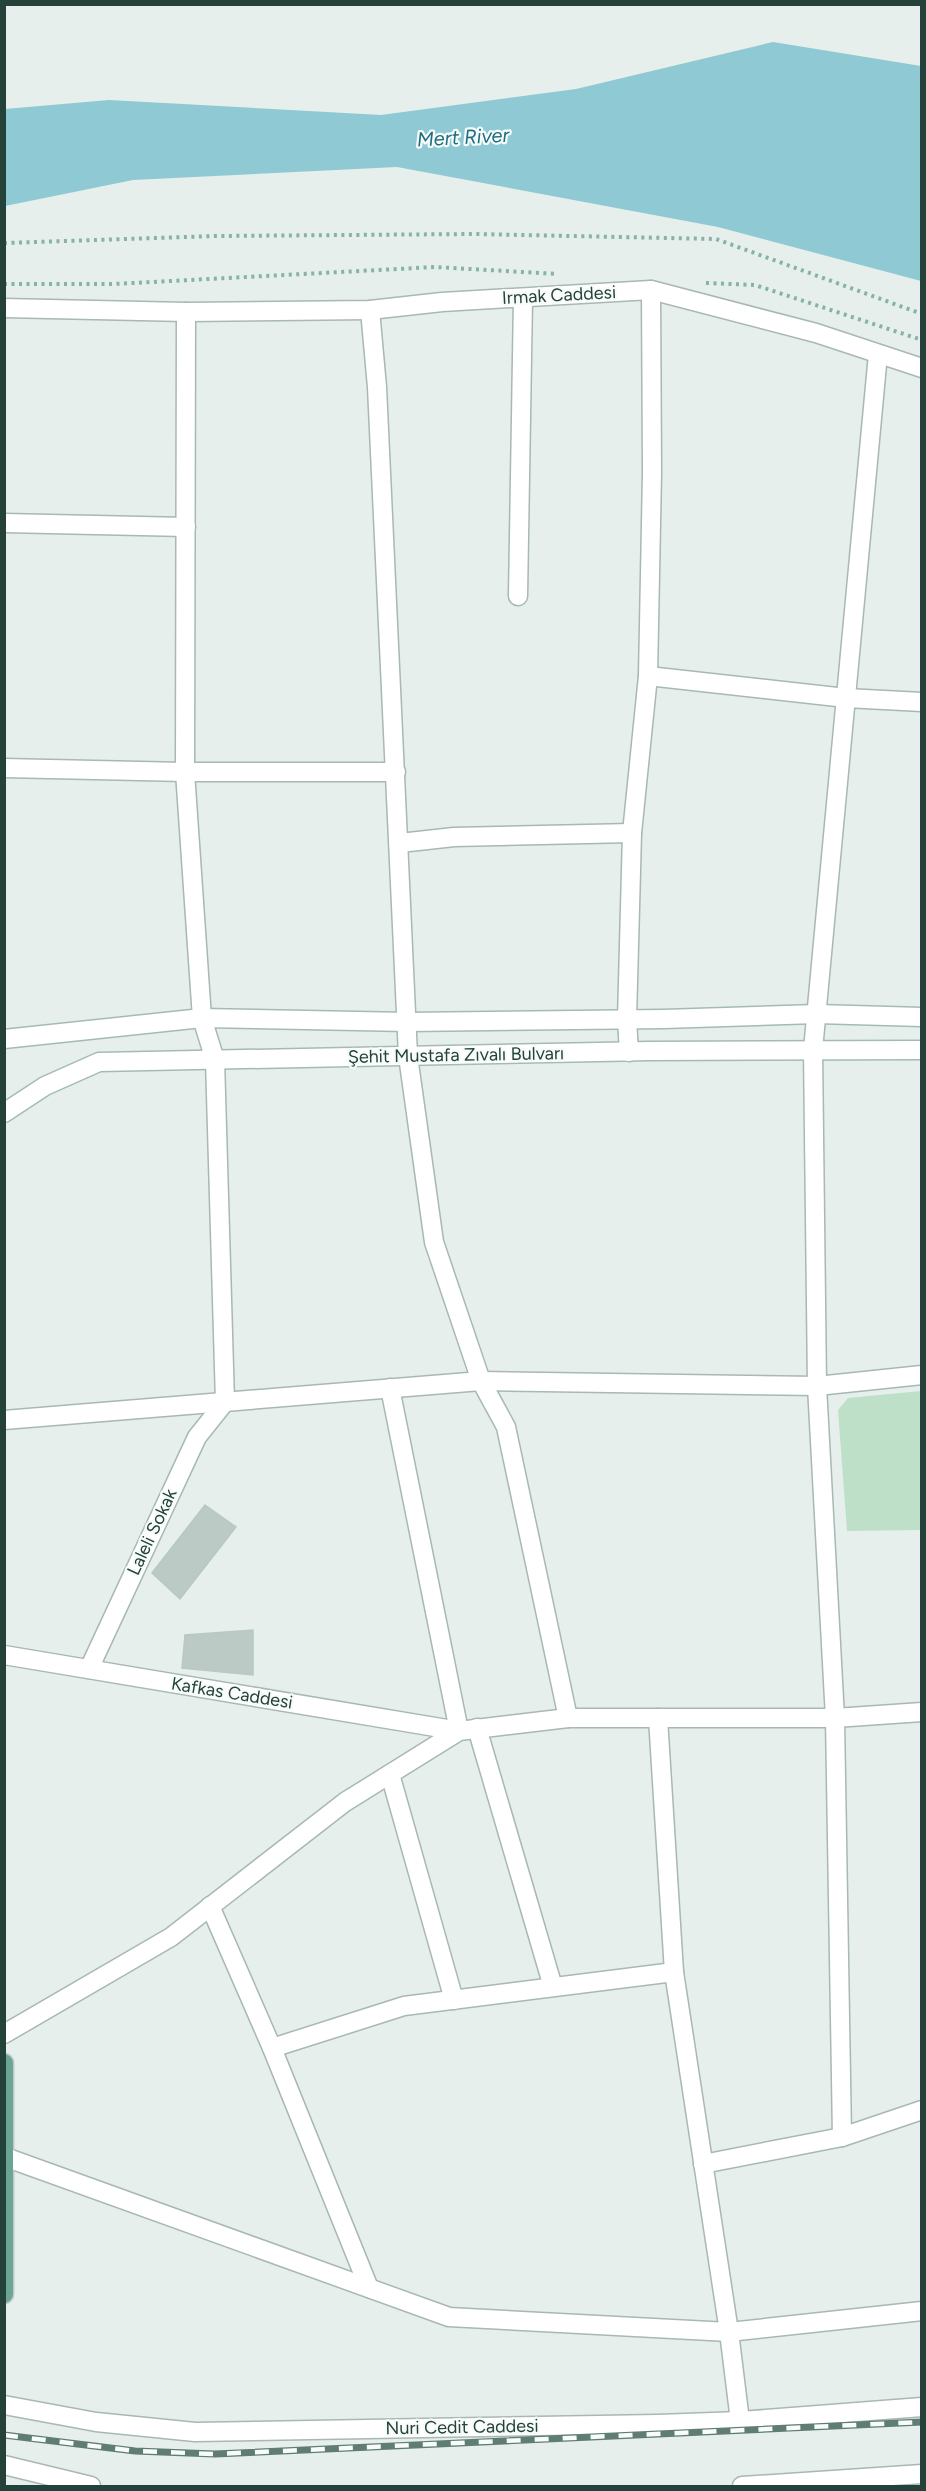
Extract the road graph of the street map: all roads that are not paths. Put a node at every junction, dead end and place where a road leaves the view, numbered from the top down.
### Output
1 (651, 290) junction
2 (523, 297) junction
3 (4, 308) edge
4 (370, 310) junction
5 (186, 312) junction
6 (878, 354) junction
7 (921, 368) edge
8 (4, 523) edge
9 (186, 527) junction
10 (518, 596) dead end
11 (648, 676) junction
12 (846, 698) junction
13 (921, 702) edge
14 (4, 768) edge
15 (185, 772) junction
16 (396, 772) junction
17 (632, 833) junction
18 (400, 843) junction
19 (817, 1014) junction
20 (921, 1017) edge
21 (202, 1018) junction
22 (627, 1020) junction
23 (408, 1022) junction
24 (4, 1040) edge
25 (813, 1050) junction
26 (921, 1050) edge
27 (629, 1052) junction
28 (408, 1056) junction
29 (215, 1060) junction
30 (4, 1113) edge
31 (921, 1374) edge
32 (481, 1381) junction
33 (817, 1386) junction
34 (390, 1388) junction
35 (225, 1402) junction
36 (4, 1420) edge
37 (4, 1655) edge
38 (89, 1669) junction
39 (921, 1712) edge
40 (568, 1718) junction
41 (658, 1718) junction
42 (835, 1718) junction
43 (468, 1729) junction
44 (390, 1774) junction
45 (210, 1906) junction
46 (674, 1972) junction
47 (553, 1987) junction
48 (454, 2000) junction
49 (4, 2034) edge
50 (272, 2048) junction
51 (4, 2063) edge
52 (921, 2110) edge
53 (842, 2137) junction
54 (5, 2157) edge
55 (703, 2164) junction
56 (5, 2287) edge
57 (369, 2288) junction
58 (921, 2311) edge
59 (729, 2332) junction
60 (4, 2405) edge
61 (921, 2408) edge
62 (741, 2421) junction
63 (4, 2465) edge
64 (921, 2474) edge
65 (774, 2486) edge
66 (91, 2487) edge
67 (742, 2487) edge

1 - 2 street, Irmak Caddesi
1 - 6 street, Irmak Caddesi
1 - 11 street
2 - 4 street, Irmak Caddesi
2 - 10 street
3 - 5 street, Irmak Caddesi
4 - 5 street, Irmak Caddesi
4 - 16 street
5 - 9 street
6 - 7 street, Irmak Caddesi
6 - 12 street
8 - 9 street
9 - 15 street
11 - 12 street
11 - 17 street
12 - 13 street
12 - 19 street
14 - 15 street
15 - 16 street
15 - 21 street
16 - 18 street
17 - 18 street
17 - 22 street
18 - 23 street
19 - 20 street, Şehit Mustafa Zıvalı Bulvarı
19 - 22 street, Şehit Mustafa Zıvalı Bulvarı
19 - 25 street
21 - 23 street, Şehit Mustafa Zıvalı Bulvarı
21 - 24 street, Şehit Mustafa Zıvalı Bulvarı
21 - 29 street
22 - 23 street, Şehit Mustafa Zıvalı Bulvarı
22 - 27 street
23 - 28 street
25 - 26 street, Şehit Mustafa Zıvalı Bulvarı
25 - 27 street, Şehit Mustafa Zıvalı Bulvarı
25 - 33 street
27 - 28 street, Şehit Mustafa Zıvalı Bulvarı
28 - 29 street, Şehit Mustafa Zıvalı Bulvarı
28 - 32 street
29 - 30 street, Şehit Mustafa Zıvalı Bulvarı
29 - 35 street
31 - 33 street
32 - 33 street
32 - 34 street
32 - 40 street
33 - 42 street
34 - 35 street
34 - 43 street
35 - 36 street
35 - 38 street, Laleli Sokak
37 - 38 street, Kafkas Caddesi
38 - 43 street, Kafkas Caddesi
39 - 42 street
40 - 41 street
40 - 43 street
41 - 42 street
41 - 46 street
42 - 53 street
43 - 44 street
43 - 47 street
44 - 45 street
44 - 48 street
45 - 49 street
45 - 50 street
46 - 47 street
46 - 55 street
47 - 48 street
48 - 50 street
50 - 57 street
51 - 54 main road
52 - 53 street
53 - 55 street
54 - 56 main road
54 - 57 street
55 - 59 street
57 - 59 street
58 - 59 street
59 - 62 street
60 - 62 street, Nuri Cedit Caddesi
61 - 62 street, Nuri Cedit Caddesi
63 - 66 street
64 - 65 street
65 - 67 street

